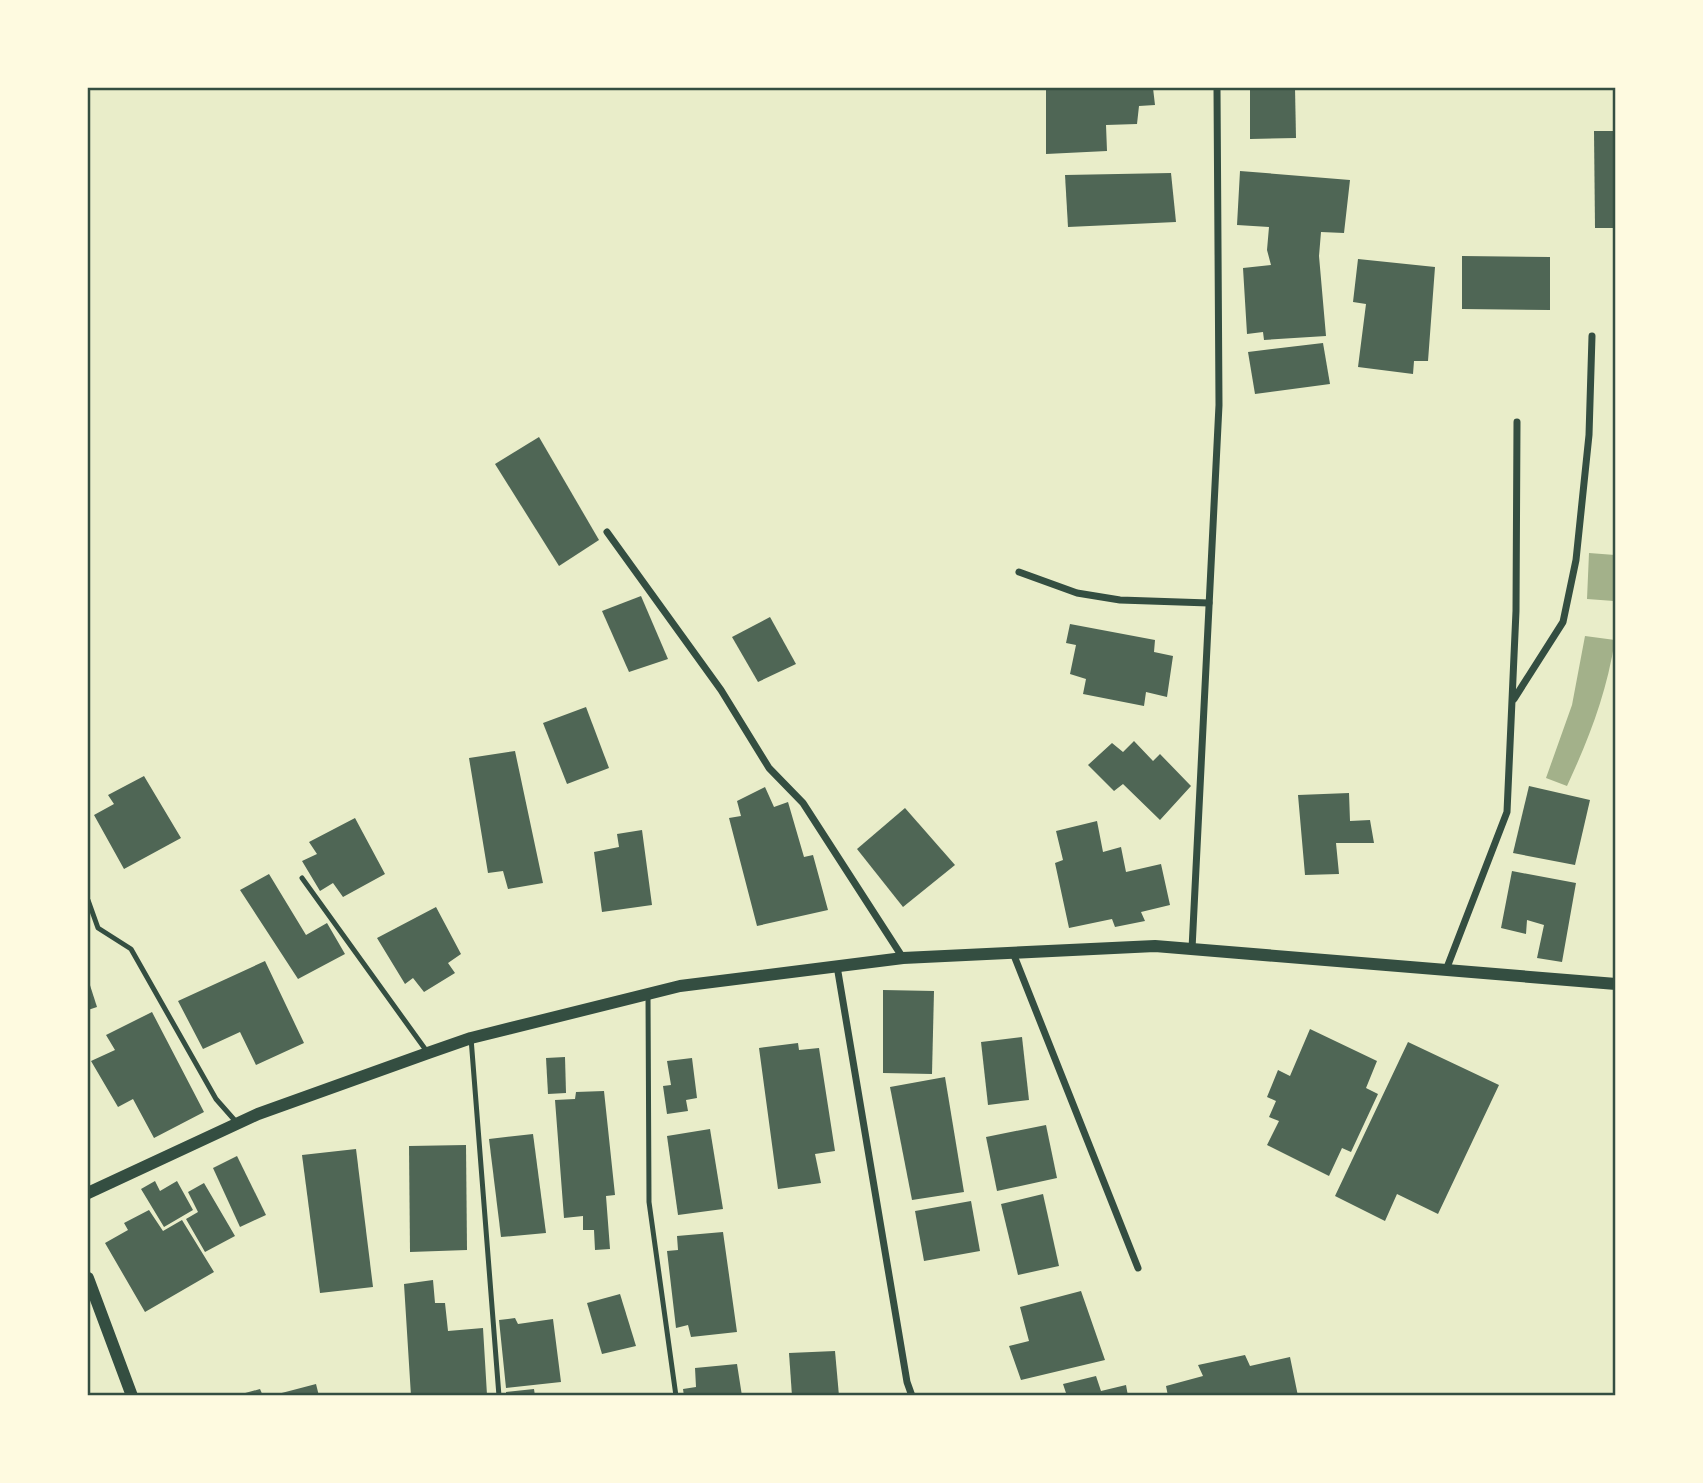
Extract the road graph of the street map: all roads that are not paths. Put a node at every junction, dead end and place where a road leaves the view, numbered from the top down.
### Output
1 (1217, 88) edge
2 (1592, 335) dead end
3 (1517, 422) dead end
4 (607, 532) dead end
5 (1019, 572) dead end
6 (1209, 603) junction
7 (1513, 699) junction
8 (302, 878) dead end
9 (88, 900) edge
10 (1192, 949) junction
11 (1013, 953) junction
12 (903, 958) junction
13 (837, 966) junction
14 (1446, 970) junction
15 (1615, 984) edge
16 (648, 994) junction
17 (471, 1038) junction
18 (428, 1053) junction
19 (238, 1124) junction
20 (88, 1193) edge
21 (1138, 1268) dead end
22 (88, 1278) edge
23 (132, 1395) edge
24 (499, 1395) edge
25 (676, 1395) edge
26 (912, 1395) edge

1 - 6 street
2 - 7 street
3 - 7 street
4 - 12 street
5 - 6 street
6 - 10 street
7 - 14 street
8 - 18 lane
9 - 19 lane
10 - 11 street
10 - 14 street
11 - 12 street
11 - 21 street
12 - 13 street
13 - 16 street
13 - 26 street
14 - 15 street
16 - 17 street
16 - 25 lane
17 - 18 street
17 - 24 lane
18 - 19 street
19 - 20 street
22 - 23 street

